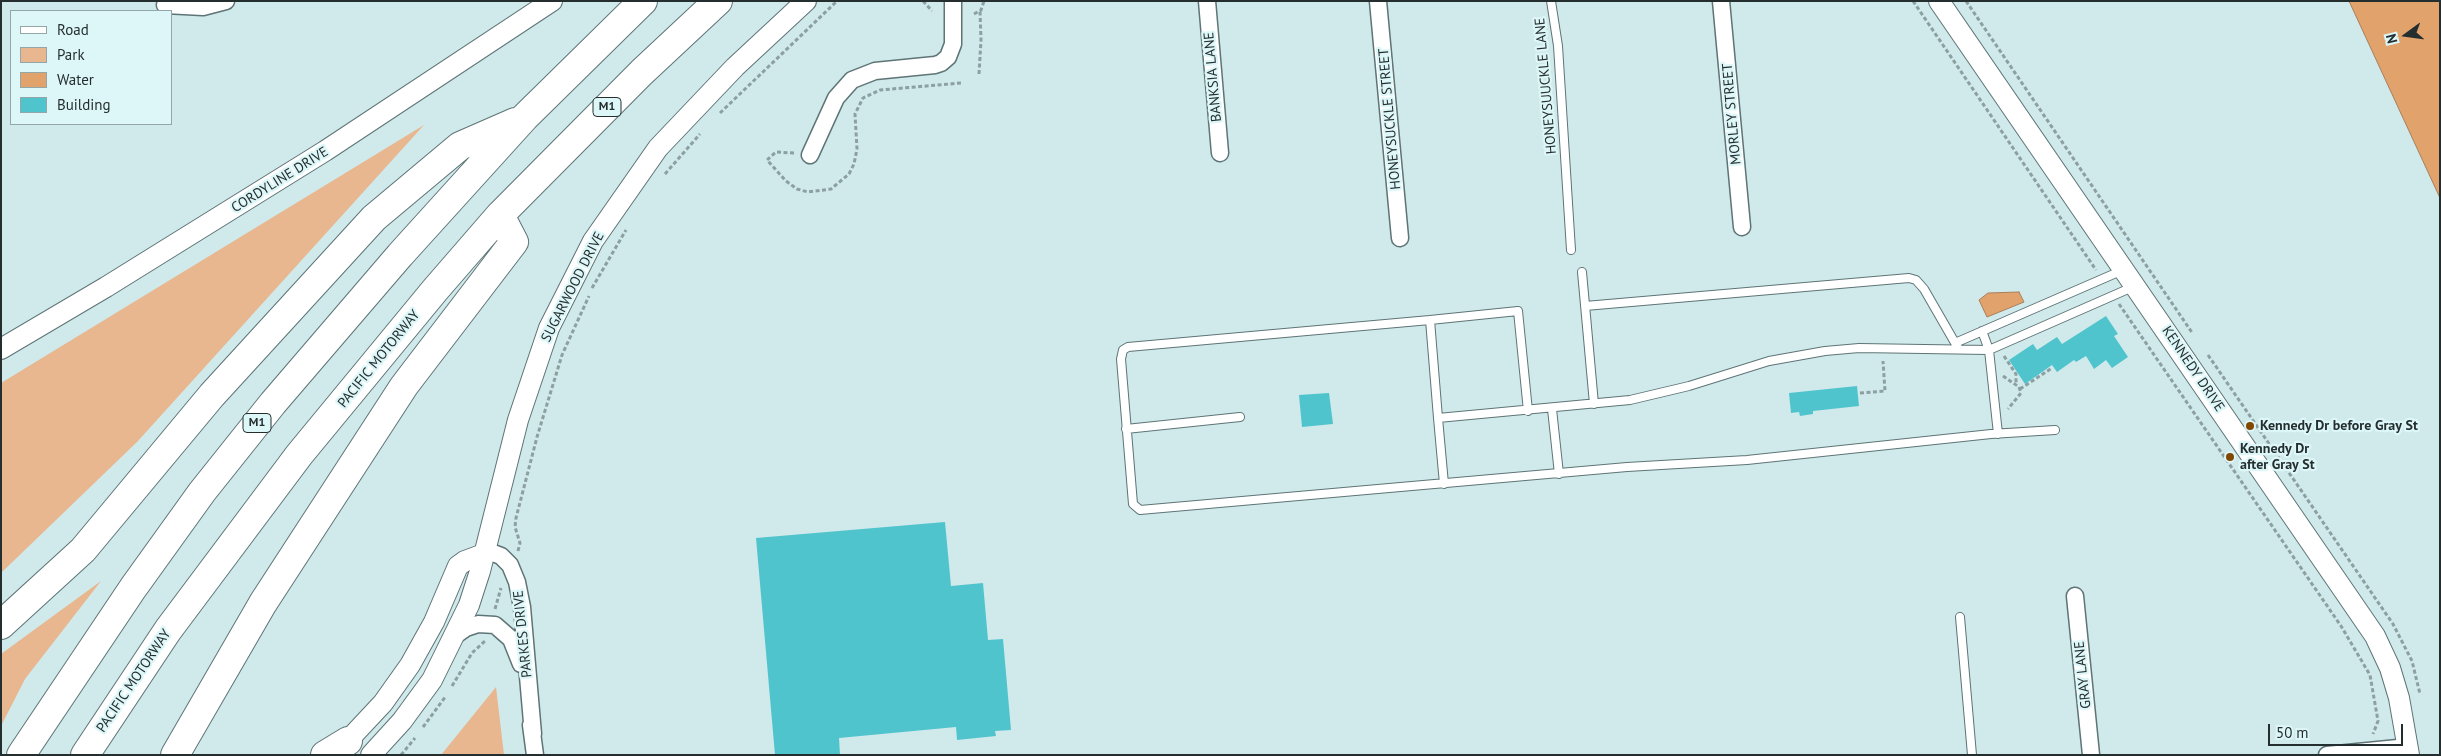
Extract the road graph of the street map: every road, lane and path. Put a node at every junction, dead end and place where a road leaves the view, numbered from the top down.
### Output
1 (226, 1) edge
2 (552, 1) edge
3 (643, 1) edge
4 (718, 1) edge
5 (806, 1) edge
6 (837, 1) edge
7 (923, 1) edge
8 (953, 1) edge
9 (984, 1) edge
10 (1207, 1) edge
11 (1378, 1) edge
12 (1551, 1) edge
13 (1722, 1) edge
14 (1913, 1) edge
15 (1939, 1) edge
16 (1966, 1) edge
17 (165, 5) dead end
18 (932, 11) dead end
19 (980, 11) junction
20 (974, 14) dead end
21 (979, 74) dead end
22 (961, 83) dead end
23 (716, 116) dead end
24 (525, 117) junction
25 (703, 130) dead end
26 (1220, 153) dead end
27 (810, 155) joint
28 (659, 182) dead end
29 (500, 215) junction
30 (1742, 227) dead end
31 (627, 228) dead end
32 (1400, 238) dead end
33 (1571, 250) dead end
34 (2124, 269) junction
35 (1582, 272) dead end
36 (2102, 278) junction
37 (2136, 286) junction
38 (2114, 296) junction
39 (1585, 306) junction
40 (1430, 320) junction
41 (1982, 331) junction
42 (2194, 336) dead end
43 (1956, 346) junction
44 (1882, 348) junction
45 (1993, 348) junction
46 (1, 349) edge
47 (2205, 352) dead end
48 (2052, 368) dead end
49 (1992, 369) junction
50 (2016, 384) junction
51 (2020, 389) junction
52 (1860, 393) dead end
53 (1594, 404) junction
54 (1552, 408) junction
55 (1528, 411) junction
56 (1240, 417) dead end
57 (1438, 418) junction
58 (1997, 424) junction
59 (1126, 429) junction
60 (2055, 430) dead end
61 (1998, 434) junction
62 (1559, 474) junction
63 (1444, 484) junction
64 (484, 554) junction
65 (512, 568) junction
66 (2075, 596) dead end
67 (1960, 618) dead end
68 (491, 624) junction
69 (1, 625) edge
70 (456, 635) junction
71 (485, 641) dead end
72 (2420, 694) dead end
73 (196, 717) junction
74 (532, 734) junction
75 (2373, 735) dead end
76 (351, 750) edge
77 (2408, 751) edge
78 (21, 755) edge
79 (85, 755) edge
80 (175, 755) edge
81 (193, 755) edge
82 (325, 755) edge
83 (535, 755) edge
84 (1972, 755) edge
85 (2091, 755) edge
86 (2327, 755) edge

1 - 17 street
2 - 46 street, CORDYLINE DRIVE
3 - 24 highway, M1
4 - 29 highway, PACIFIC MOTORWAY / M1
5 - 64 street, SUGARWOOD DRIVE
6 - 23 path
7 - 18 path
8 - 27 street
9 - 19 path
10 - 26 street, BANKSIA LANE
11 - 32 street, HONEYSUCKLE STREET
12 - 33 lane, HONEYSUUCKLE LANE
13 - 30 street, MORLEY STREET
14 - 36 path
15 - 34 street, KENNEDY DRIVE
16 - 42 path
19 - 20 path
19 - 21 path
22 - 27 path
24 - 69 highway
24 - 78 highway, M1
25 - 28 path
29 - 73 highway
29 - 79 highway, PACIFIC MOTORWAY / M1
31 - 65 path
34 - 36 lane
34 - 37 street, KENNEDY DRIVE
35 - 39 lane
36 - 41 lane
37 - 38 lane
37 - 77 street, KENNEDY DRIVE
38 - 45 lane
38 - 75 path
39 - 43 lane
39 - 53 lane
40 - 55 lane
40 - 57 lane
40 - 59 lane
41 - 43 lane
41 - 45 lane
43 - 44 lane
43 - 45 lane
44 - 52 path
44 - 53 lane
45 - 49 lane
45 - 50 path
47 - 72 path
48 - 51 path
49 - 50 path
49 - 58 lane
50 - 51 path
51 - 58 path
53 - 54 lane
54 - 55 lane
54 - 62 lane
55 - 57 lane
56 - 59 lane
57 - 63 lane
58 - 61 lane
59 - 63 lane
60 - 61 lane
61 - 62 lane
62 - 63 lane
64 - 65 street
64 - 70 street, SUGARWOOD DRIVE
64 - 76 street
65 - 68 path
65 - 74 street, PARKES DRIVE
66 - 85 street, GRAY LANE
67 - 84 lane
68 - 70 street
68 - 71 path
68 - 74 street, PARKES DRIVE
70 - 76 street, SUGARWOOD DRIVE
73 - 80 highway
73 - 81 highway
74 - 83 street, PARKES DRIVE
76 - 82 highway
77 - 86 street

